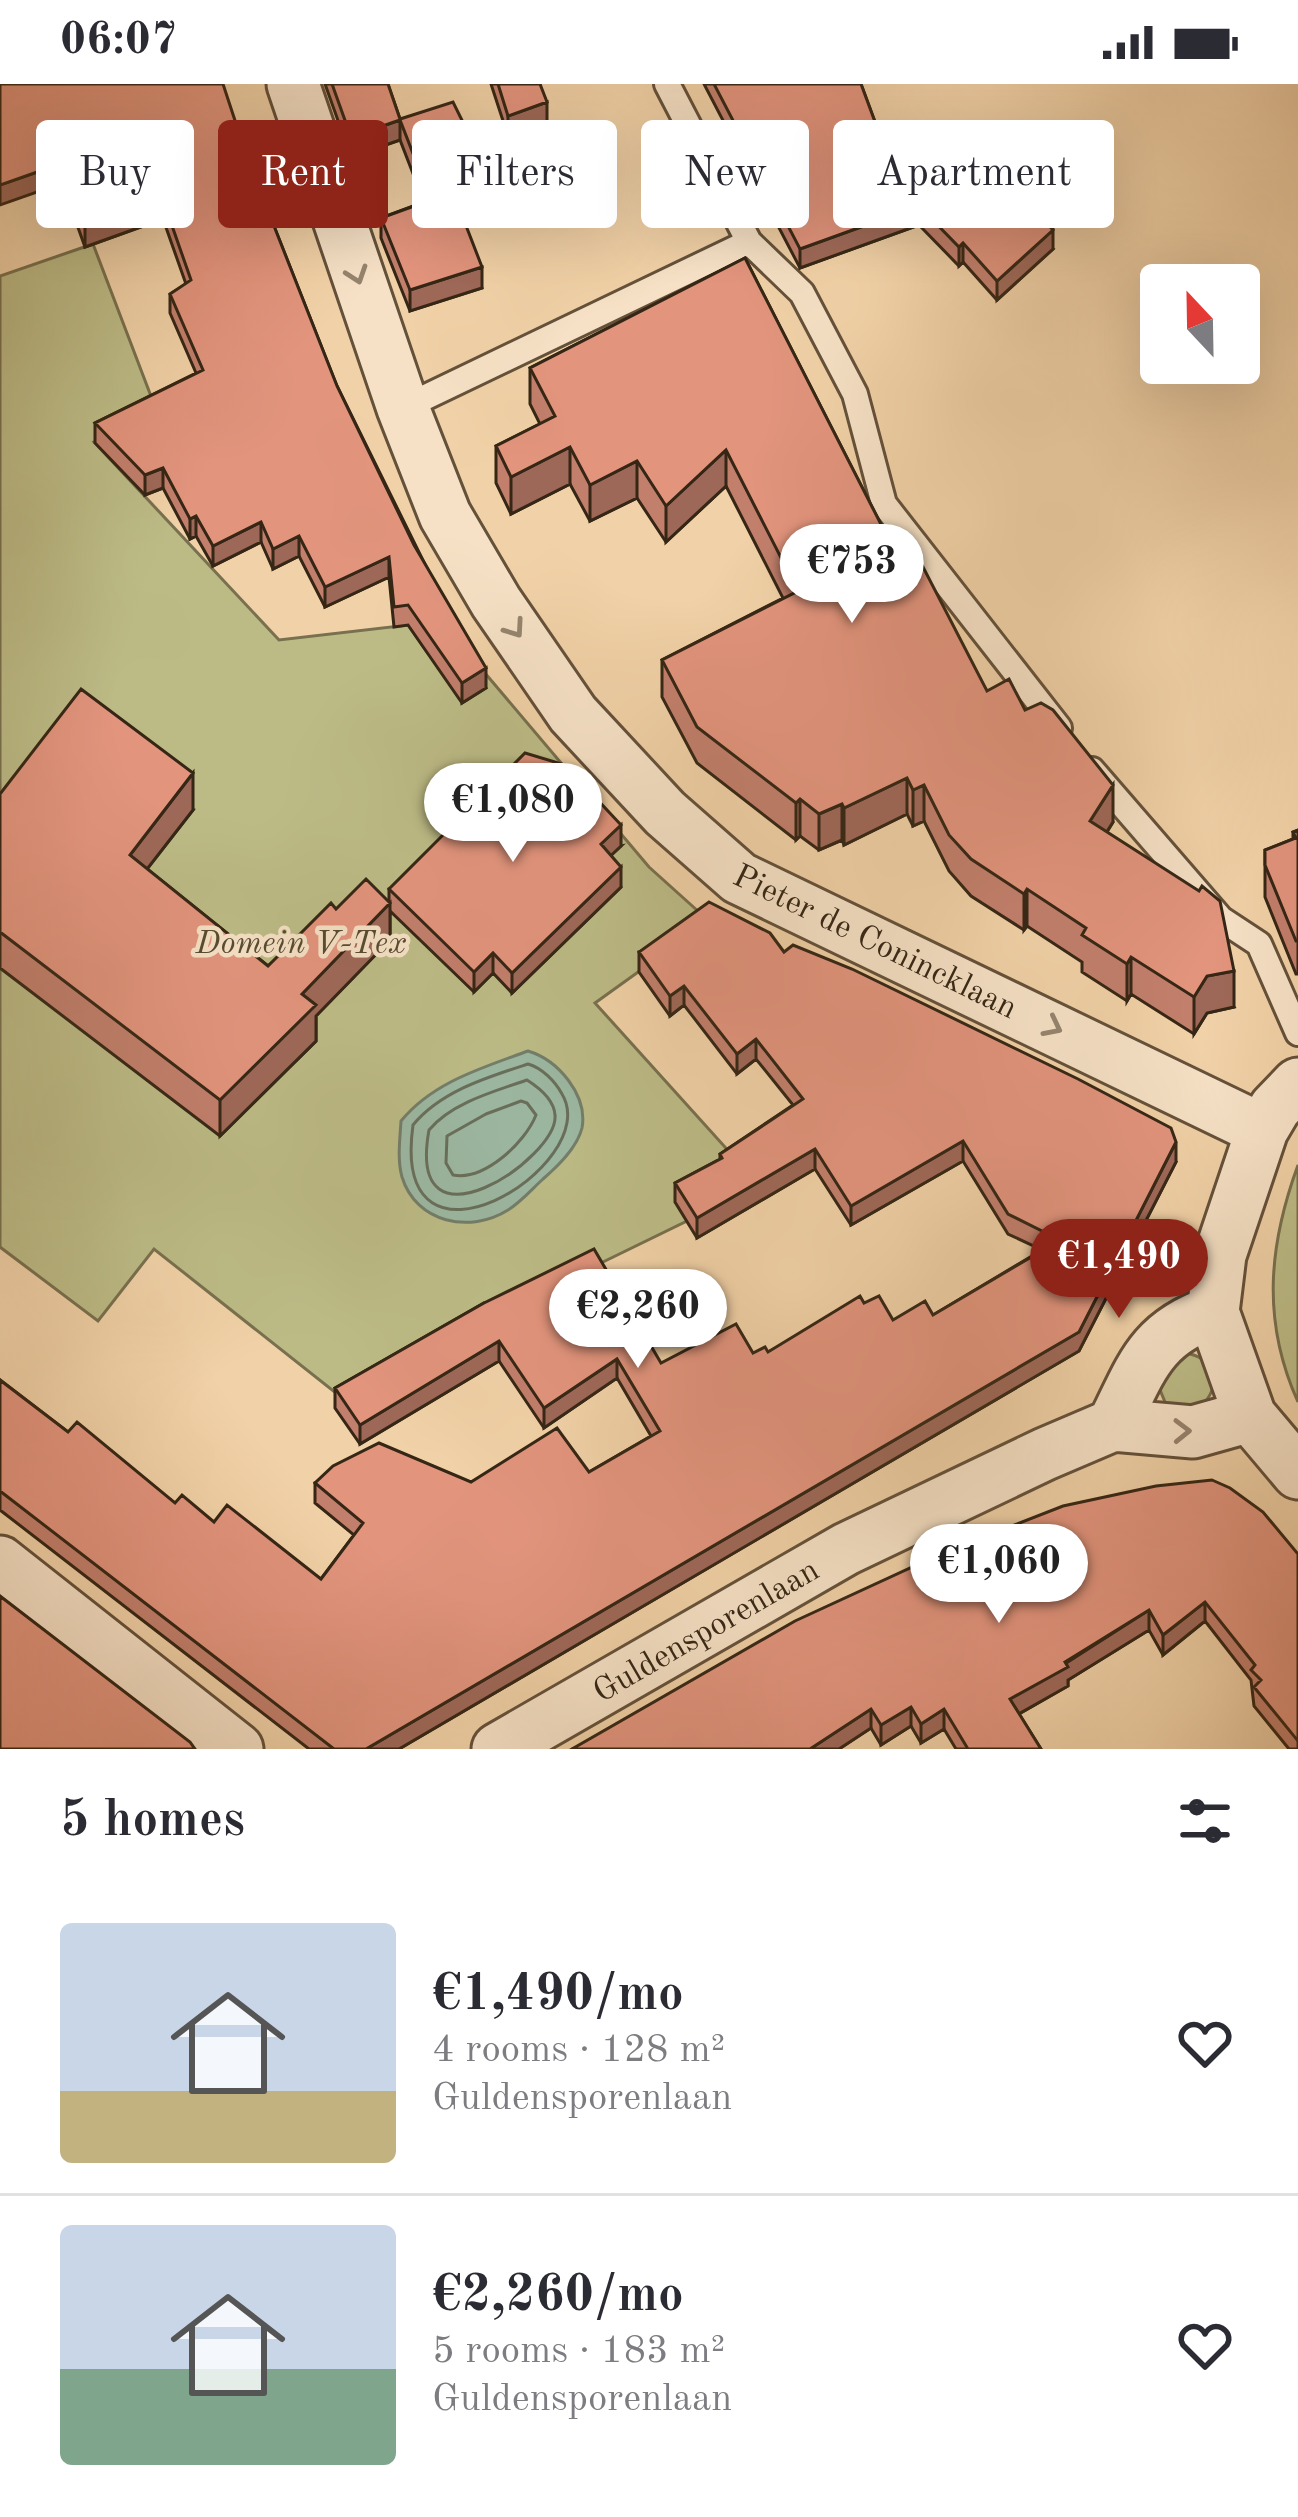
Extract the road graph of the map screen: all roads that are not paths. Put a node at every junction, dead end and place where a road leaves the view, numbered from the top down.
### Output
1 (293, 84) edge
2 (667, 84) edge
3 (749, 242) junction
4 (403, 408) junction
5 (1298, 1033) edge
6 (1298, 1084) edge
7 (1262, 1130) junction
8 (1213, 1312) junction
9 (1250, 1416) junction
10 (1113, 1426) junction
11 (1298, 1473) edge
12 (0, 1562) edge
13 (237, 1749) edge
14 (498, 1749) edge

1 -> 4 street, Pieter de Conincklaan
2 - 3 lane
3 - 4 lane
3 - 5 lane
4 -> 7 street, Pieter de Conincklaan
6 - 7 street
7 - 8 street
8 - 9 street
8 - 10 street
10 -> 9 street, Guldensporenlaan
9 - 11 street
10 - 14 street, Guldensporenlaan
12 - 13 street

